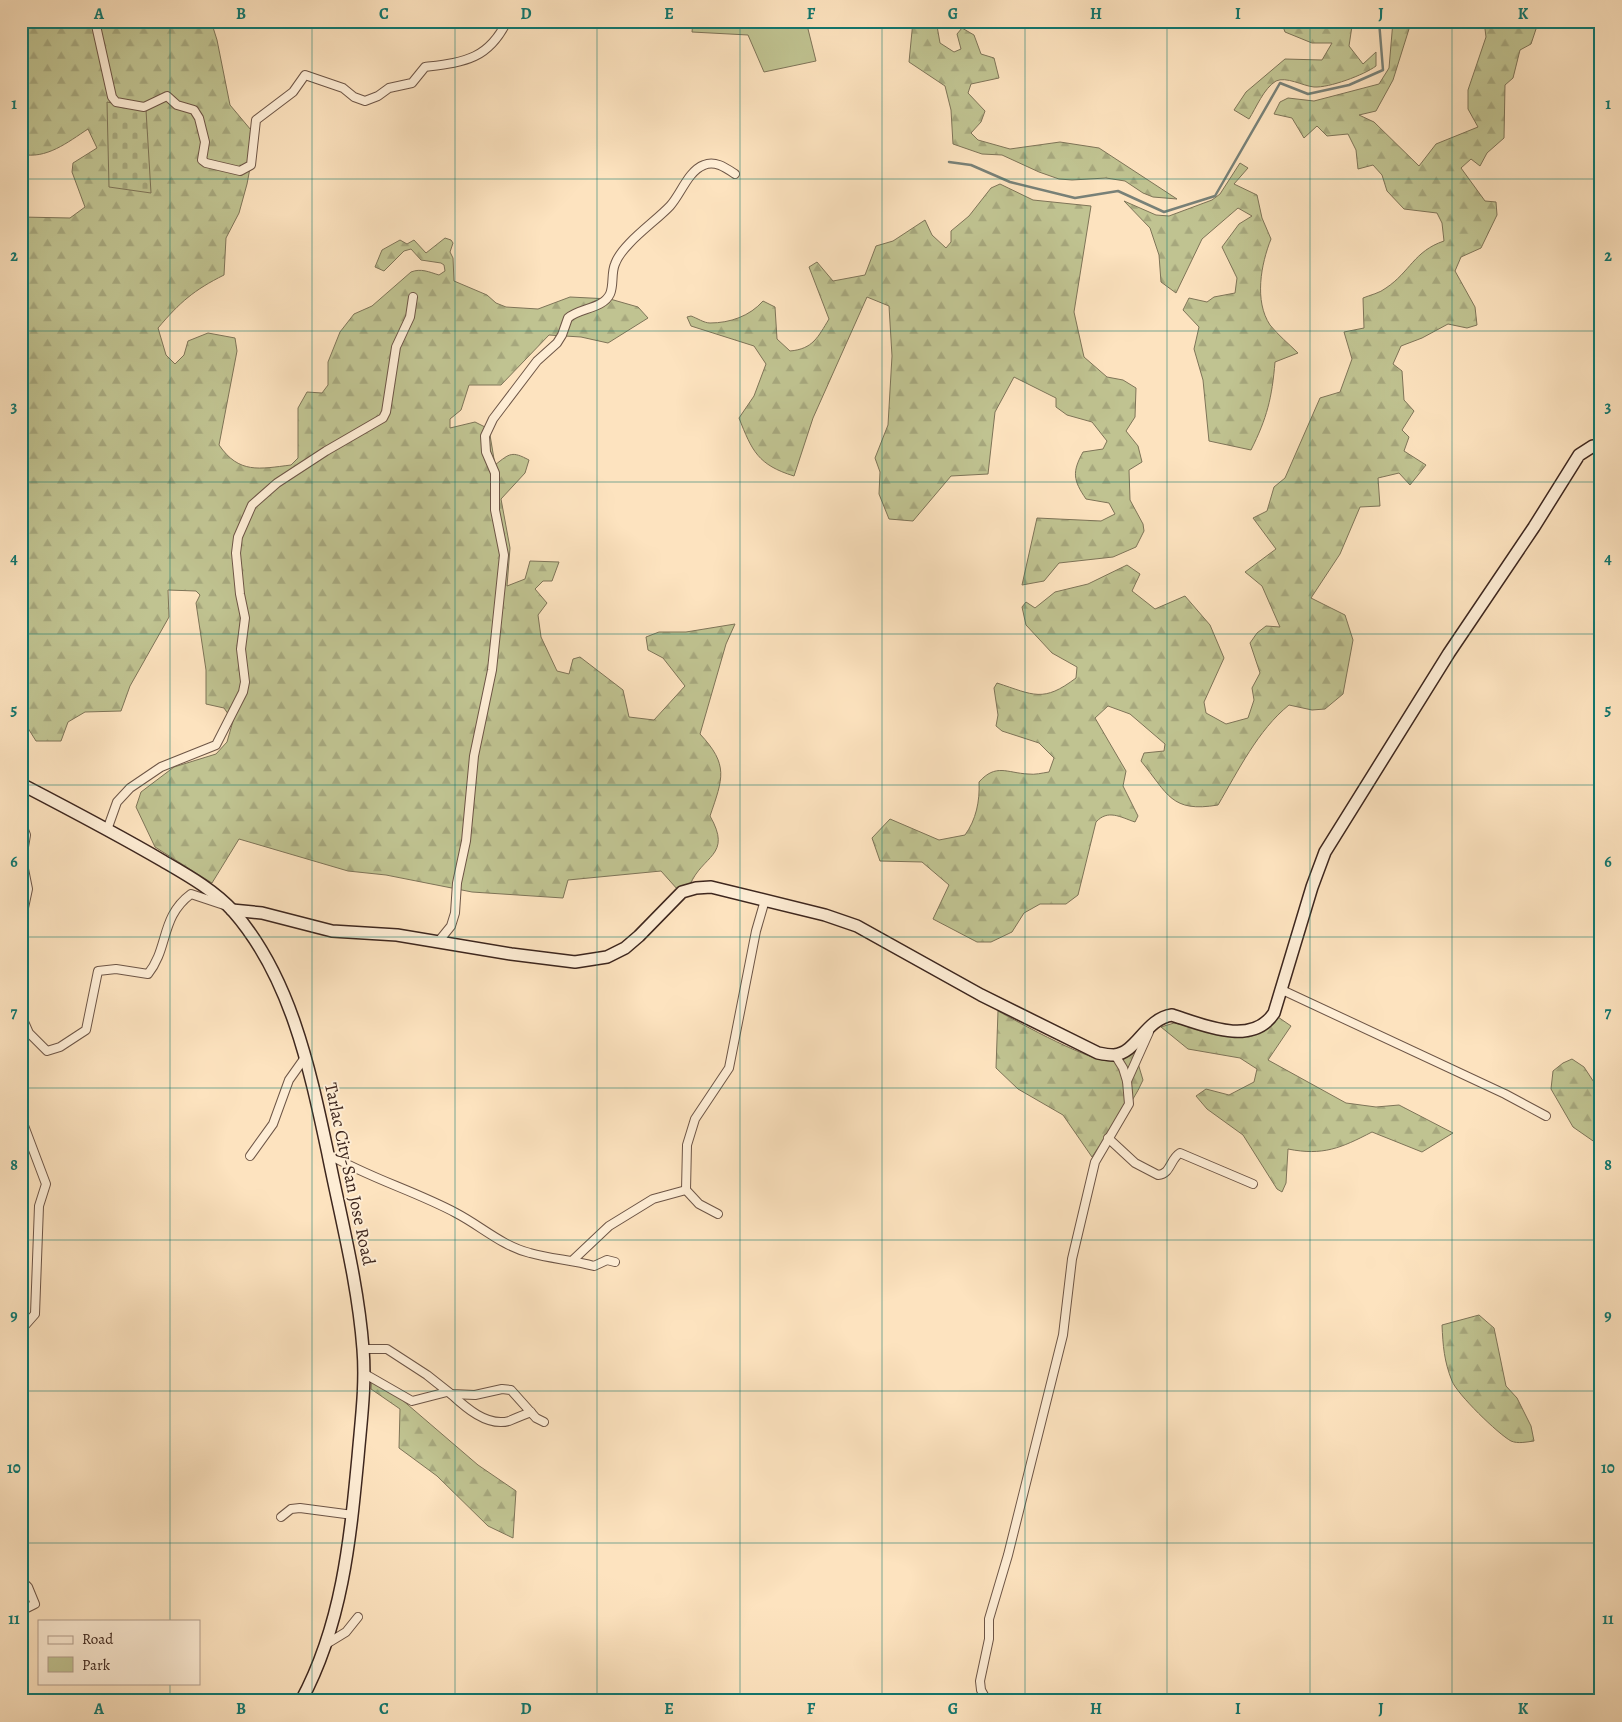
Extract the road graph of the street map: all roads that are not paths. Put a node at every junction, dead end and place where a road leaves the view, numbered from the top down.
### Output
1 (95, 21) edge
2 (507, 21) edge
3 (735, 174) dead end
4 (413, 297) dead end
5 (1601, 446) edge
6 (21, 784) edge
7 (21, 822) edge
8 (107, 830) junction
9 (764, 900) junction
10 (230, 908) junction
11 (21, 922) edge
12 (438, 942) junction
13 (1280, 990) junction
14 (21, 1015) edge
15 (1153, 1023) junction
16 (1115, 1055) junction
17 (306, 1056) junction
18 (1127, 1081) junction
19 (1546, 1116) dead end
20 (24, 1123) dead end
21 (1108, 1138) junction
22 (328, 1154) junction
23 (250, 1156) dead end
24 (1253, 1184) dead end
25 (686, 1190) junction
26 (718, 1214) dead end
27 (573, 1260) junction
28 (615, 1262) dead end
29 (21, 1330) edge
30 (363, 1349) junction
31 (364, 1374) junction
32 (449, 1393) junction
33 (531, 1412) junction
34 (544, 1422) dead end
35 (353, 1515) junction
36 (281, 1517) dead end
37 (21, 1580) edge
38 (21, 1611) edge
39 (358, 1617) dead end
40 (328, 1643) junction
41 (301, 1701) edge
42 (987, 1701) edge

1 - 2 street
3 - 12 street
4 - 8 street
5 - 13 street
6 - 8 street, Tarlac City-San Jose Road
7 - 11 street
8 - 10 street, Tarlac City-San Jose Road
9 - 12 street
9 - 16 street
9 - 25 street
10 - 12 street
10 - 14 street
10 - 17 street, Tarlac City-San Jose Road
13 - 15 street
13 - 19 street
15 - 16 street
15 - 18 street
16 - 18 street
17 - 22 street, Tarlac City-San Jose Road
17 - 23 street
18 - 21 street
20 - 29 street
21 - 24 street
21 - 42 street
22 - 27 street
22 - 30 street, Tarlac City-San Jose Road
25 - 26 street
25 - 27 street
27 - 28 street
30 - 31 street, Tarlac City-San Jose Road
30 - 32 street
31 - 32 street
31 - 35 street, Tarlac City-San Jose Road
32 - 33 street
32 - 33 street
33 - 34 street
35 - 36 street
35 - 40 street, Tarlac City-San Jose Road
37 - 38 street
39 - 40 street
40 - 41 street, Tarlac City-San Jose Road

